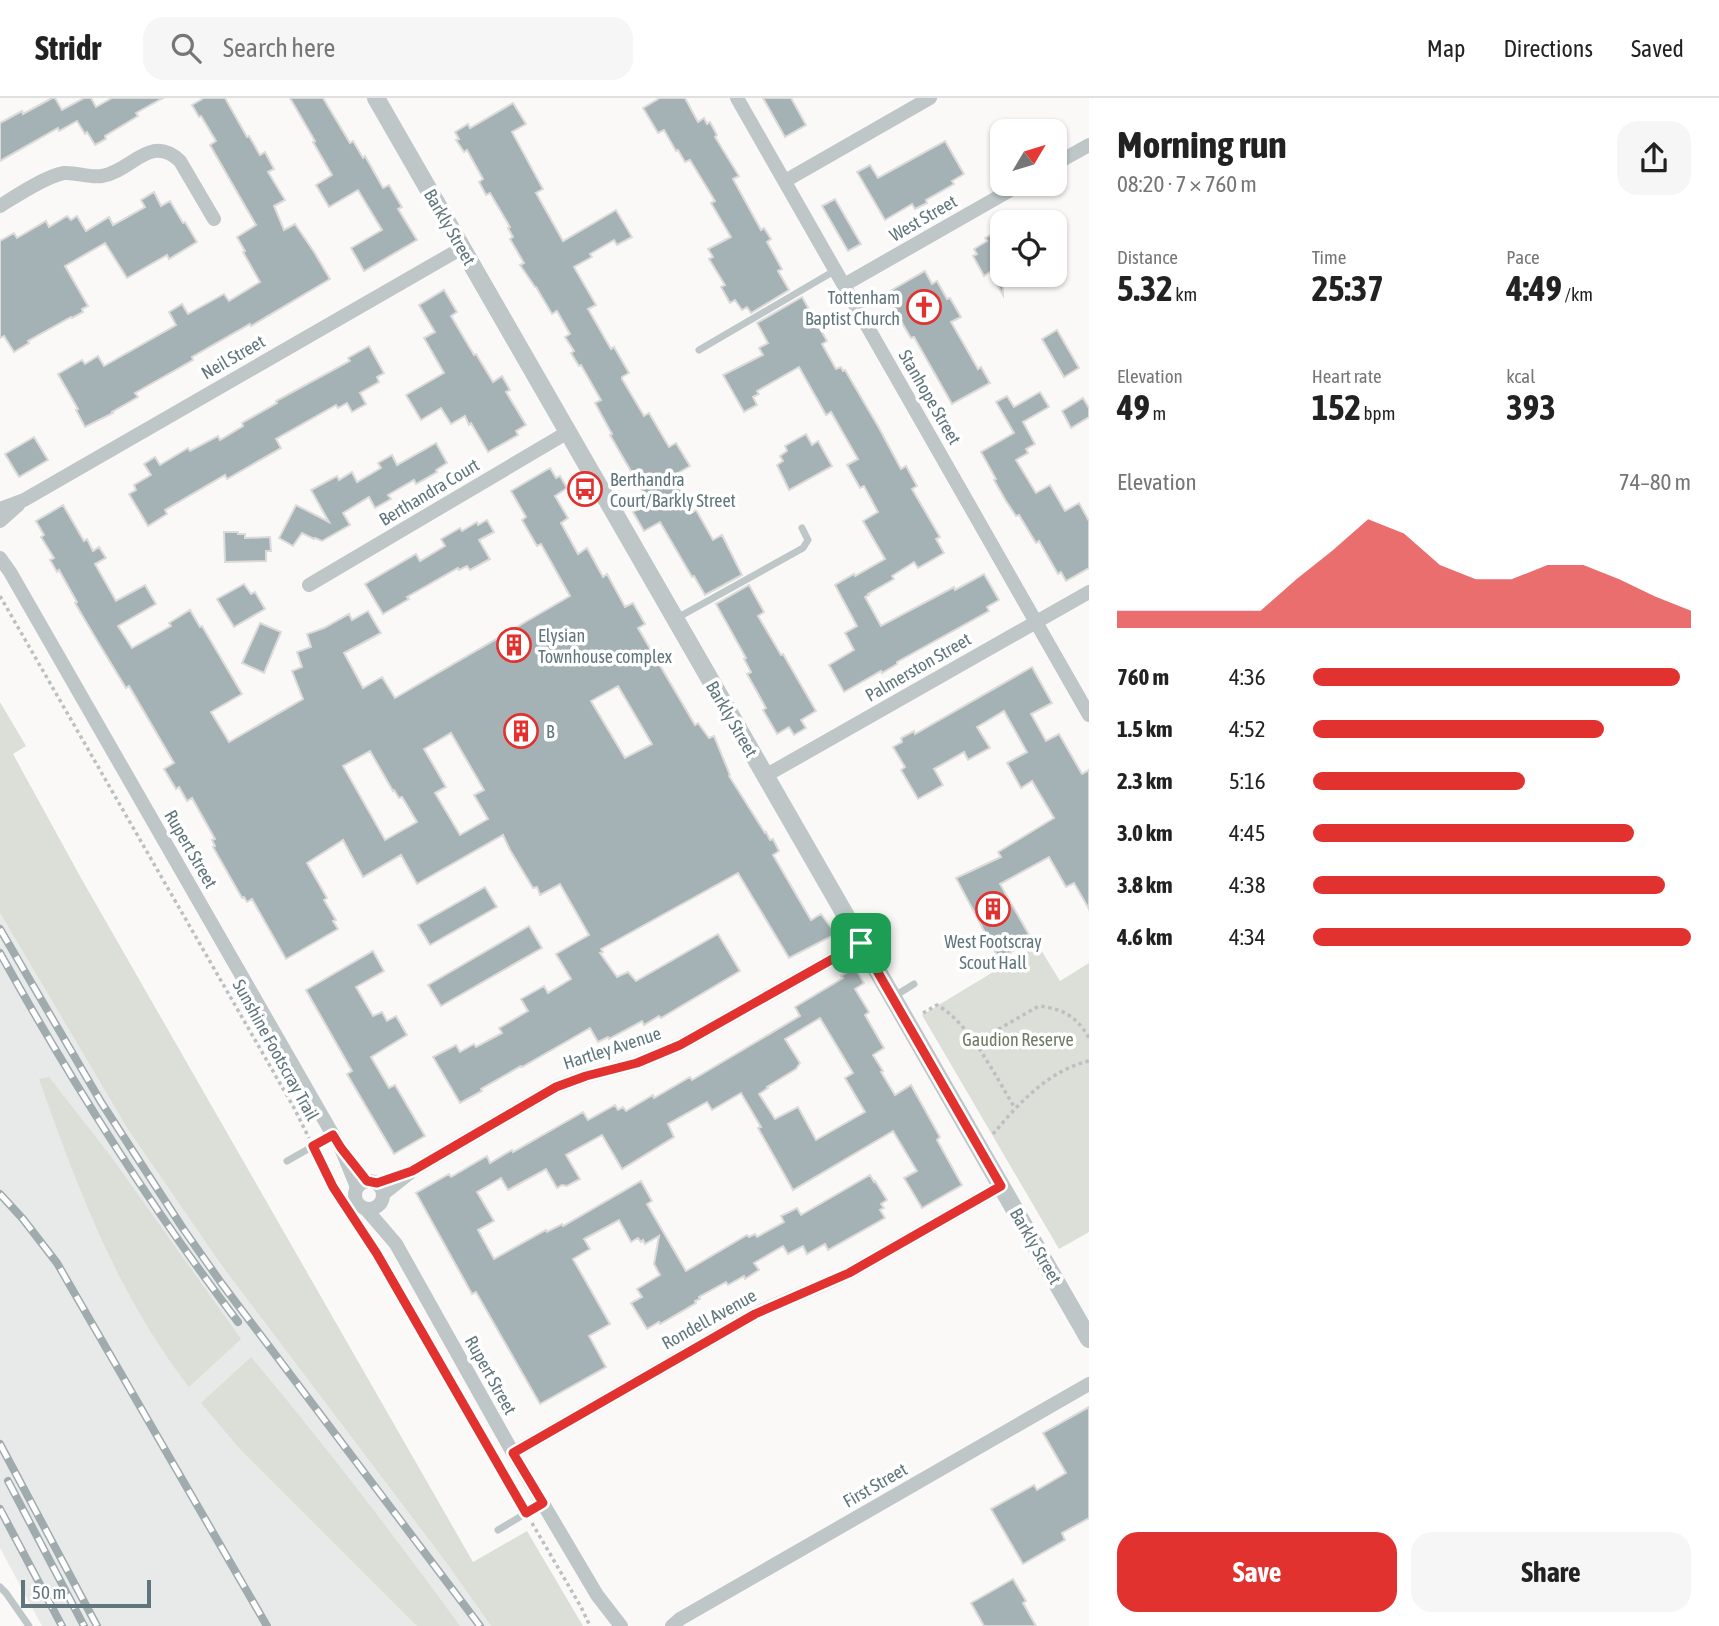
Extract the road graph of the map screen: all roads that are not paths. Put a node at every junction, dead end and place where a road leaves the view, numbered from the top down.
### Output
1 (376, 98) edge
2 (737, 98) edge
3 (930, 98) edge
4 (1089, 145) edge
5 (1068, 157) edge
6 (785, 181) junction
7 (1000, 196) edge
8 (0, 206) edge
9 (214, 219) dead end
10 (462, 248) junction
11 (836, 270) junction
12 (844, 285) junction
13 (699, 350) dead end
14 (568, 432) junction
15 (24, 499) junction
16 (0, 509) edge
17 (0, 521) edge
18 (802, 528) dead end
19 (0, 548) edge
20 (5, 570) edge
21 (309, 585) dead end
22 (1089, 592) edge
23 (675, 618) junction
24 (1036, 622) junction
25 (1089, 715) edge
26 (765, 776) junction
27 (861, 943) junction
28 (914, 984) dead end
29 (892, 997) junction
30 (333, 1135) junction
31 (287, 1161) dead end
32 (1001, 1186) junction
33 (373, 1189) junction
34 (366, 1209) junction
35 (396, 1244) junction
36 (1089, 1339) edge
37 (1089, 1384) edge
38 (513, 1453) junction
39 (543, 1503) junction
40 (498, 1530) dead end
41 (0, 1587) edge
42 (597, 1595) junction
43 (676, 1623) edge
44 (29, 1626) edge
45 (610, 1626) edge
46 (621, 1626) edge
47 (662, 1626) edge

1 - 10 street, Barkly Street
2 - 6 street, Stanhope Street
3 - 6 street
4 - 5 street
6 - 11 street, Stanhope Street
7 - 12 street, West Street
8 - 9 street
10 - 14 street, Barkly Street
10 - 15 street, Neil Street
11 - 12 street, Stanhope Street
11 - 13 lane
12 - 24 street, Stanhope Street
14 - 21 street, Berthandra Court
14 - 23 street, Barkly Street
15 - 16 street, Neil Street
15 - 17 street, Neil Street
18 - 23 lane
19 - 20 street, Rupert Street
20 - 30 street, Rupert Street
22 - 24 street, Palmerston Street
23 - 26 street, Barkly Street
24 - 25 street, Stanhope Street
24 - 26 street, Palmerston Street
26 - 27 street, Barkly Street
27 - 29 street, Barkly Street
27 - 33 street, Hartley Avenue
28 - 29 lane
29 - 32 street, Barkly Street
30 - 31 lane
30 - 33 street, Rupert Street
32 - 36 street, Barkly Street
32 - 38 street, Rondell Avenue
33 - 34 street, Hartley Avenue
33 - 34 street, Rupert Street
33 - 35 street, Rupert Street
34 - 35 street, Rupert Street
35 - 38 street, Rupert Street
37 - 43 street, First Street
38 - 39 street, Rupert Street
39 - 40 lane
39 - 42 street, Rupert Street
41 - 44 lane
42 - 45 street, Rupert Street
42 - 46 street, Rupert Street
43 - 47 street, First Street

